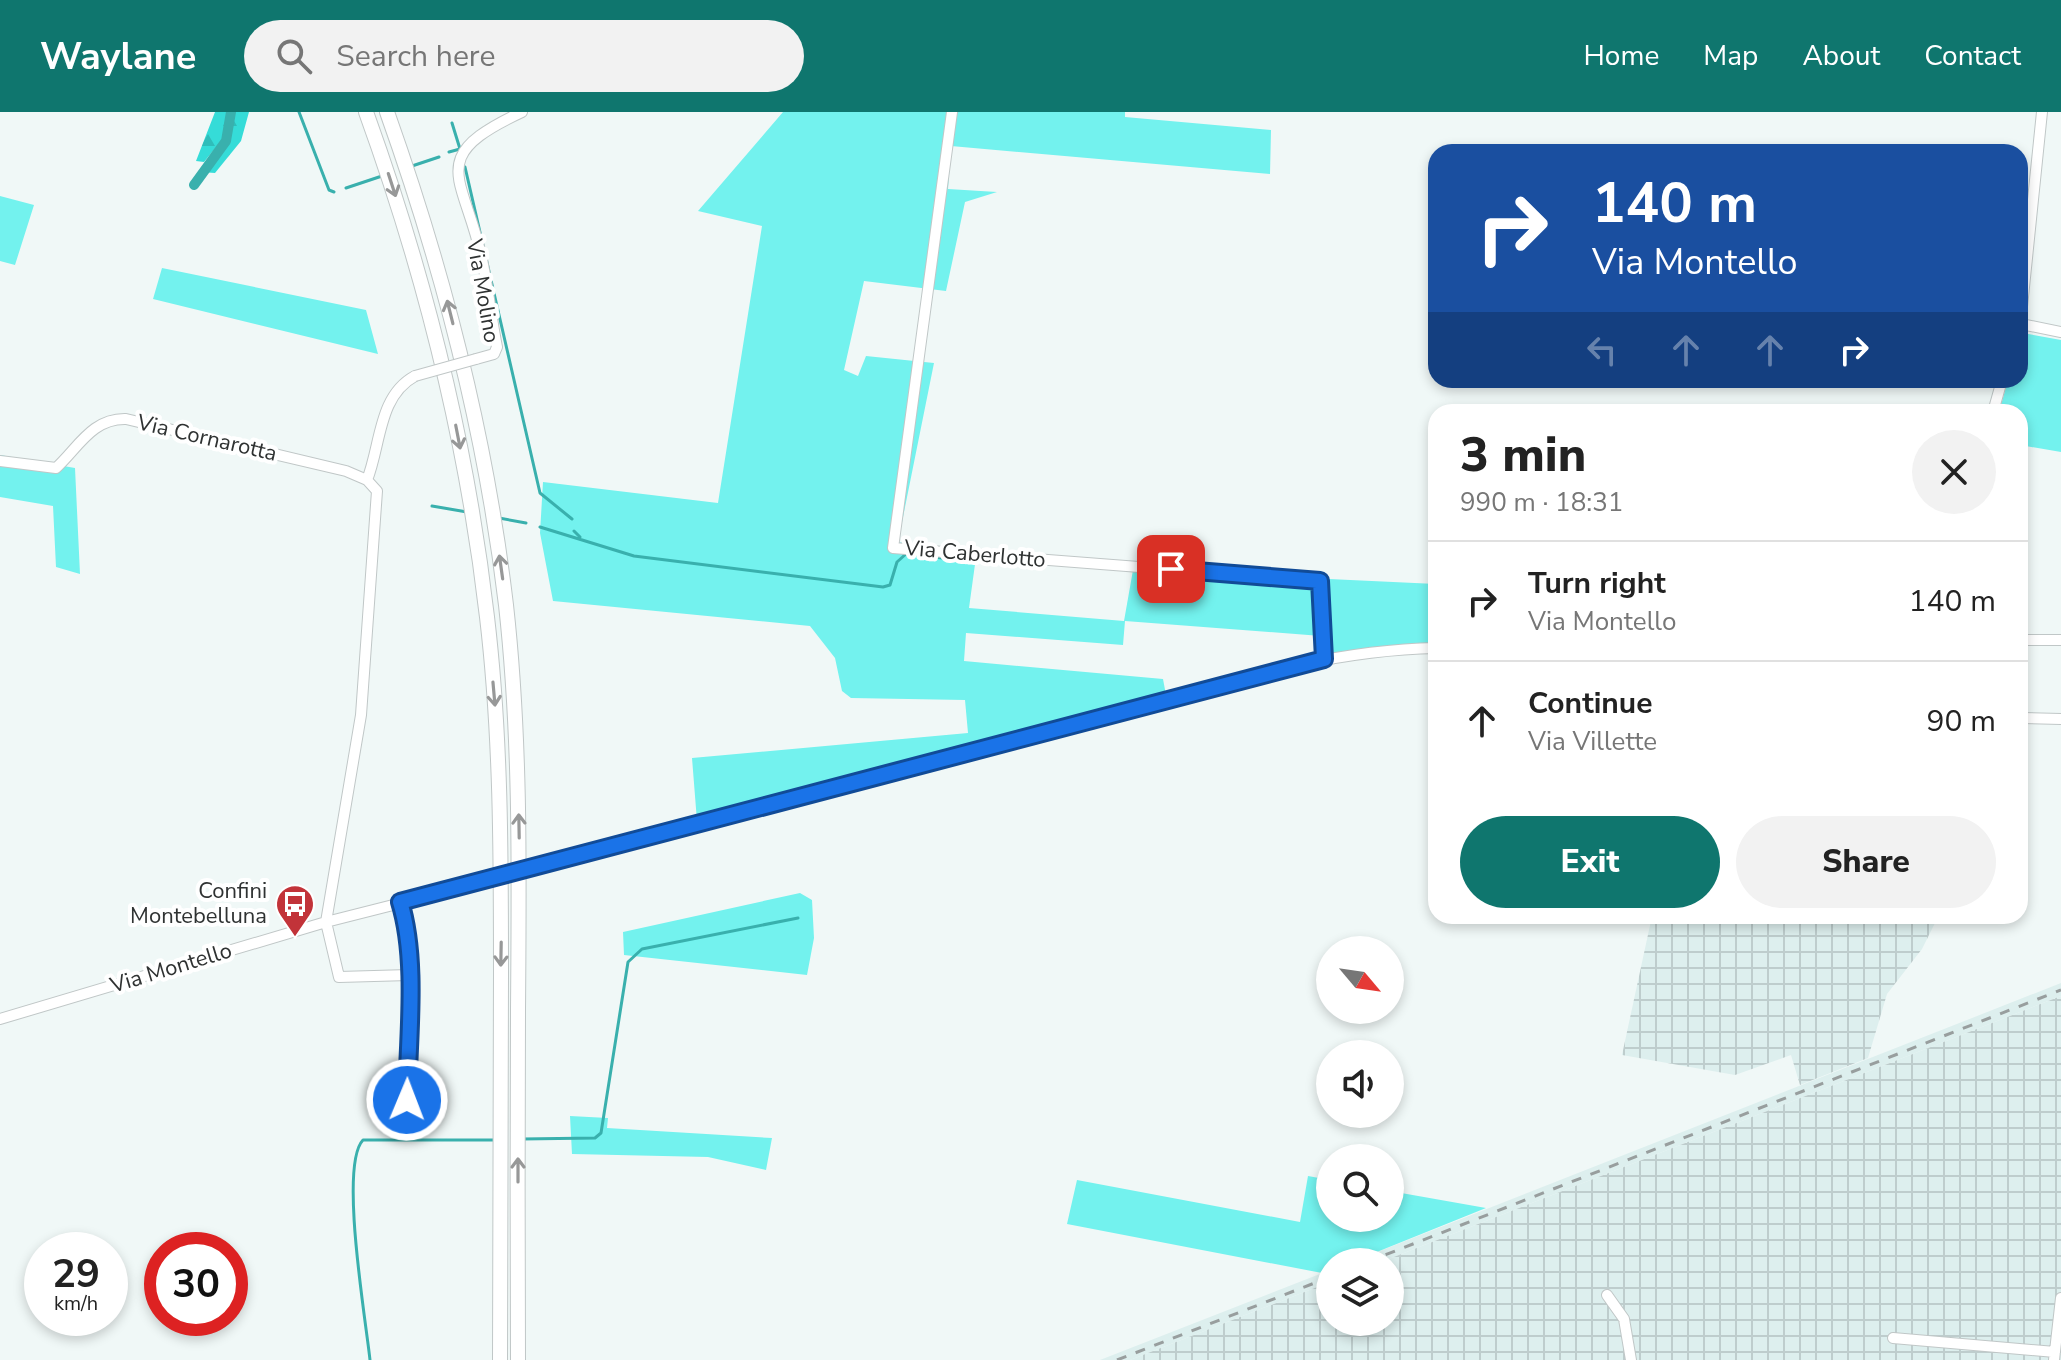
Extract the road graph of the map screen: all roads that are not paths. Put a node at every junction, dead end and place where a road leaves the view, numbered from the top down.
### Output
1 (366, 112) edge
2 (387, 112) edge
3 (522, 112) edge
4 (952, 112) edge
5 (2042, 112) edge
6 (2028, 248) edge
7 (2028, 326) edge
8 (2061, 332) edge
9 (0, 461) edge
10 (367, 480) junction
11 (2028, 640) edge
12 (2061, 640) edge
13 (1428, 649) edge
14 (1324, 659) junction
15 (2028, 718) edge
16 (2061, 719) edge
17 (400, 902) junction
18 (326, 922) junction
19 (409, 975) junction
20 (0, 1019) edge
21 (407, 1132) dead end
22 (518, 1198) junction
23 (1607, 1295) dead end
24 (2061, 1298) edge
25 (1893, 1338) dead end
26 (2054, 1356) edge
27 (500, 1360) edge
28 (518, 1360) edge
29 (526, 1360) edge
30 (1631, 1360) edge

1 -> 27 highway
22 -> 2 highway
3 - 10 street, Via Molino, bridge
4 - 14 street, Via Caberlotto
5 - 6 street
7 - 8 street
9 - 10 street, Via Cornarotta
10 - 18 street, Via Cornarotta
11 - 12 street
13 - 14 street, Via Montello
14 - 17 street, Via Montello, bridge
15 - 16 street
17 - 18 street, Via Montello
17 - 19 street
18 - 19 street
18 - 20 street, Via Montello
19 - 21 street
22 - 28 highway
22 - 29 highway
23 - 30 street
24 - 26 street
25 - 26 street

